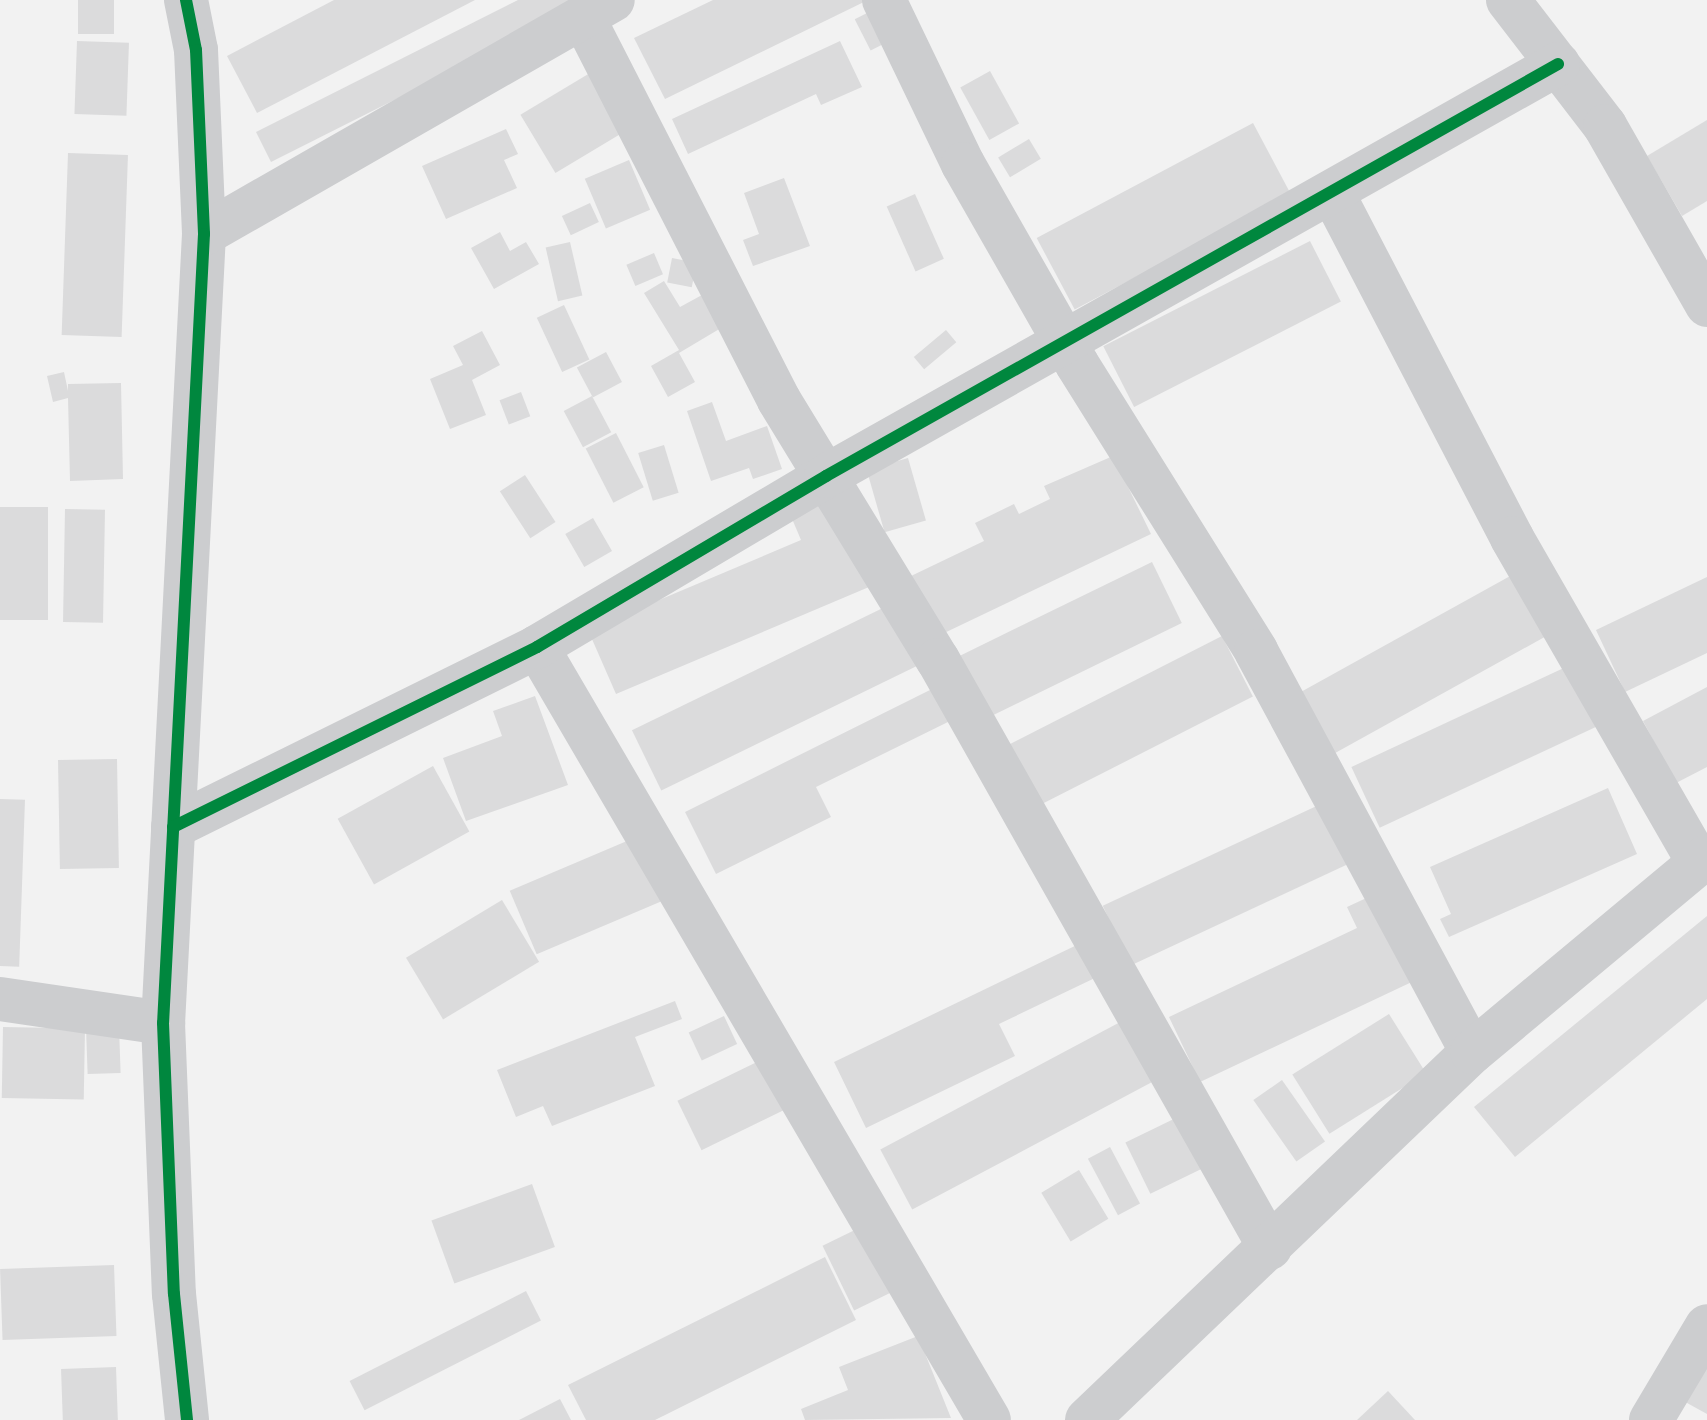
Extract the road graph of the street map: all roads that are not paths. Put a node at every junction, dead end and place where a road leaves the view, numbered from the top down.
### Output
1 (186, 0) edge
2 (884, 0) edge
3 (1508, 0) edge
4 (598, 9) edge
5 (1558, 64) junction
6 (1332, 192) junction
7 (204, 234) junction
8 (1707, 305) edge
9 (1065, 343) junction
10 (826, 476) junction
11 (537, 647) junction
12 (173, 827) junction
13 (1703, 859) edge
14 (0, 999) edge
15 (163, 1023) junction
16 (1472, 1052) junction
17 (1270, 1248) junction
18 (1707, 1326) edge
19 (187, 1420) edge
20 (989, 1420) edge
21 (1087, 1420) edge
22 (1651, 1420) edge

1 - 7 street
2 - 9 street
3 - 5 street
4 - 7 street
4 - 10 street
5 - 6 street
5 - 8 street
6 - 9 street
6 - 13 street
7 - 12 street
9 - 10 street
9 - 16 street
10 - 11 street
10 - 17 street
11 - 12 street
11 - 20 street
12 - 15 street
13 - 16 street
14 - 15 street
15 - 19 street
16 - 17 street
17 - 21 street
18 - 22 street

